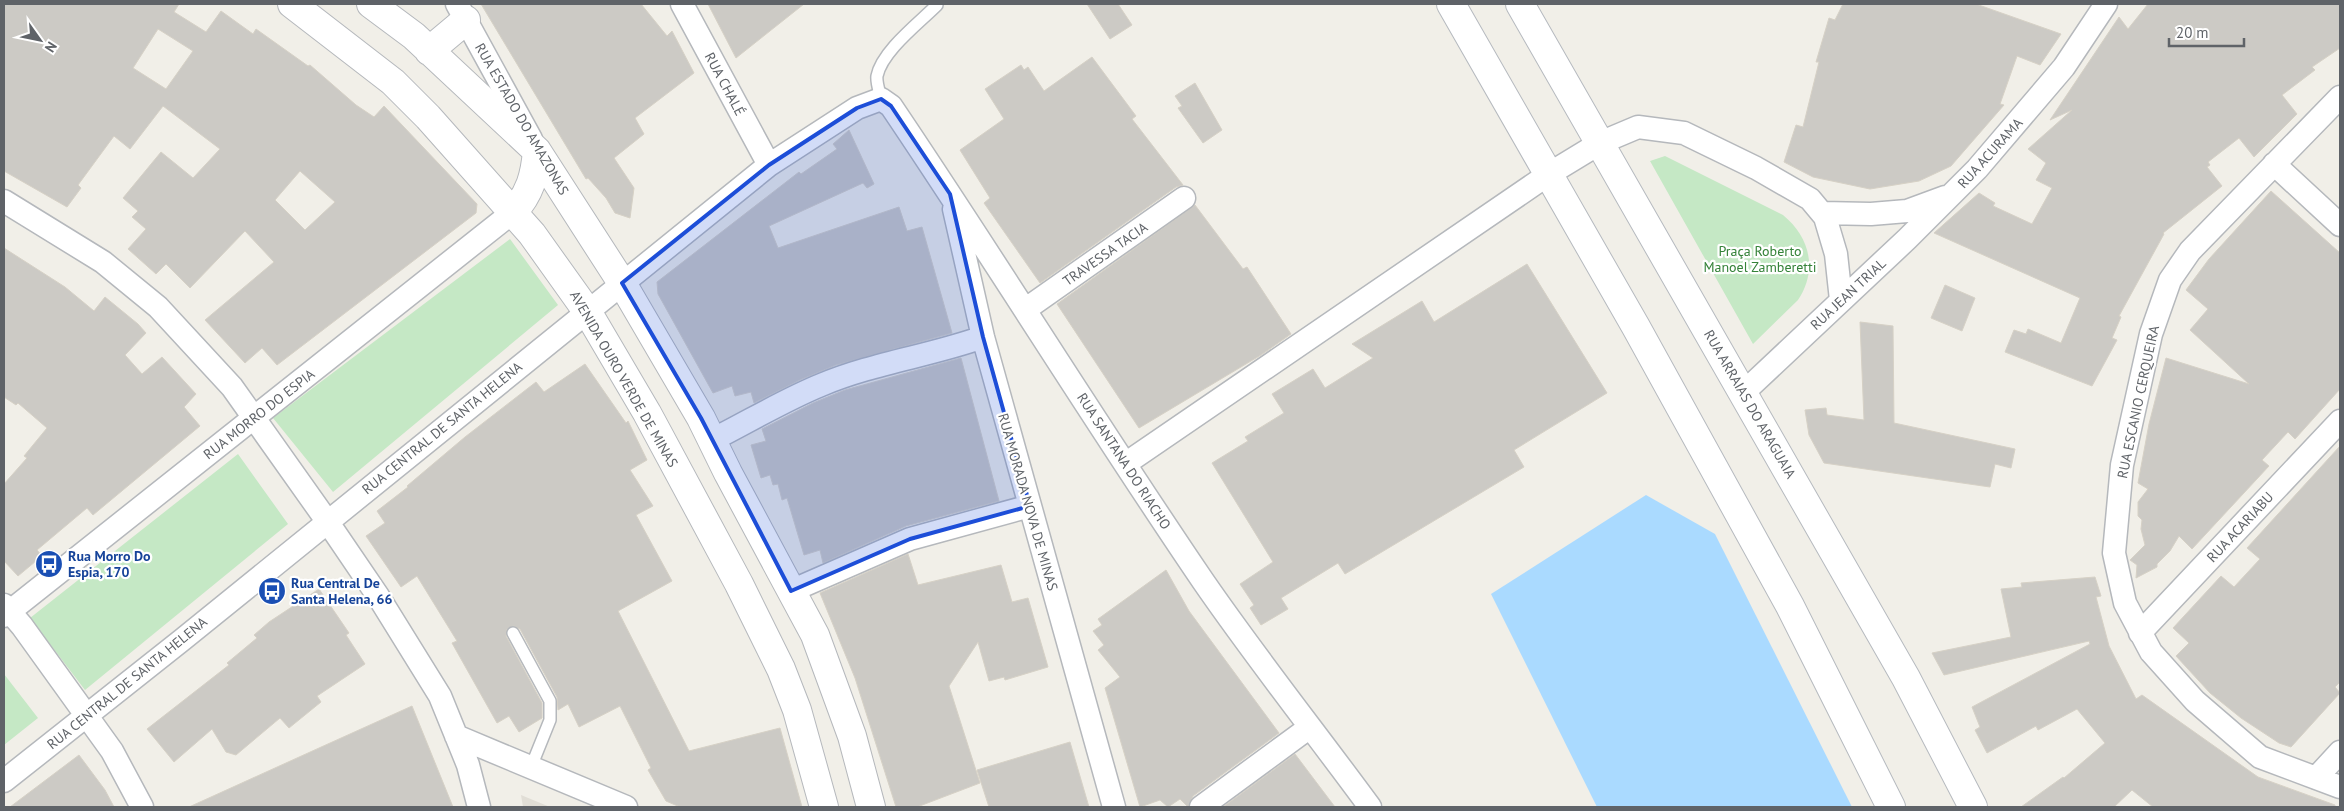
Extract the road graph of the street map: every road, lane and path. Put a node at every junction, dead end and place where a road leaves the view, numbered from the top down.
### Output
1 (292, 4) edge
2 (371, 4) edge
3 (682, 4) edge
4 (1451, 4) edge
5 (1520, 4) edge
6 (2106, 4) edge
7 (937, 6) dead end
8 (461, 12) edge
9 (429, 51) junction
10 (2340, 97) edge
11 (886, 103) junction
12 (1600, 143) junction
13 (537, 151) junction
14 (2274, 164) junction
15 (769, 165) junction
16 (1549, 174) junction
17 (950, 194) junction
18 (1952, 194) junction
19 (1184, 198) dead end
20 (4, 201) edge
21 (513, 212) junction
22 (1822, 213) junction
23 (2340, 225) edge
24 (622, 283) junction
25 (1841, 300) junction
26 (1026, 309) junction
27 (587, 311) junction
28 (983, 337) junction
29 (1743, 393) junction
30 (254, 418) junction
31 (2340, 421) edge
32 (712, 440) junction
33 (1125, 464) junction
34 (1030, 506) junction
35 (327, 521) junction
36 (791, 591) junction
37 (6, 611) edge
38 (513, 633) dead end
39 (2140, 633) junction
40 (87, 716) junction
41 (1310, 727) junction
42 (456, 736) junction
43 (2340, 752) edge
44 (531, 767) junction
45 (2316, 778) junction
46 (4, 781) edge
47 (2340, 787) edge
48 (142, 807) edge
49 (479, 807) edge
50 (626, 807) edge
51 (824, 807) edge
52 (871, 807) edge
53 (1114, 807) edge
54 (1201, 807) edge
55 (1370, 807) edge
56 (1891, 807) edge
57 (1973, 807) edge

1 - 21 street, AVENIDA OURO VERDE DE MINAS
2 - 9 street
3 - 15 street, RUA CHALÉ
4 - 16 street
5 - 12 street, RUA ARRAIAS DO ARAGUAIA
6 - 18 street, RUA ACURAMA
7 - 11 lane
8 - 9 street
8 - 13 street, RUA ESTADO DO AMAZONAS
9 - 13 street
10 - 14 street, RUA ESCANIO CERQUEIRA
11 - 15 street, RUA CENTRAL DE SANTA HELENA
11 - 17 street, RUA SANTANA DO RIACHO
12 - 16 street
12 - 22 street
12 - 29 street, RUA ARRAIAS DO ARAGUAIA
13 - 21 street
13 - 24 street, RUA ESTADO DO AMAZONAS
14 - 23 street
14 - 39 street, RUA ESCANIO CERQUEIRA
15 - 24 street, RUA CENTRAL DE SANTA HELENA
16 - 33 street
16 - 56 street
17 - 26 street, RUA SANTANA DO RIACHO
17 - 28 street, RUA MORADA NOVA DE MINAS
18 - 22 street, RUA ACURAMA
18 - 25 street, RUA JEAN TRIAL
19 - 26 street, TRAVESSA TACIA
20 - 30 street
21 - 27 street, AVENIDA OURO VERDE DE MINAS
21 - 30 street, RUA MORRO DO ESPIA
22 - 25 street
24 - 27 street, RUA CENTRAL DE SANTA HELENA
24 - 32 street
25 - 29 street, RUA JEAN TRIAL
26 - 33 street, RUA SANTANA DO RIACHO
27 - 35 street, RUA CENTRAL DE SANTA HELENA
27 - 51 street, AVENIDA OURO VERDE DE MINAS
28 - 32 street
28 - 34 street, RUA MORADA NOVA DE MINAS
29 - 57 street, RUA ARRAIAS DO ARAGUAIA
30 - 35 street
30 - 37 street, RUA MORRO DO ESPIA
31 - 39 street, RUA ACARIABU
32 - 36 street
33 - 41 street, RUA SANTANA DO RIACHO
34 - 36 street
34 - 53 street, RUA MORADA NOVA DE MINAS
35 - 40 street, RUA CENTRAL DE SANTA HELENA
35 - 42 street
36 - 52 street
37 - 40 street
38 - 44 lane
39 - 45 street, RUA ESCANIO CERQUEIRA
40 - 46 street, RUA CENTRAL DE SANTA HELENA
40 - 48 street
41 - 54 street
41 - 55 street, RUA SANTANA DO RIACHO
42 - 44 street
42 - 49 street
43 - 45 street
44 - 50 street
45 - 47 street, RUA ESCANIO CERQUEIRA

